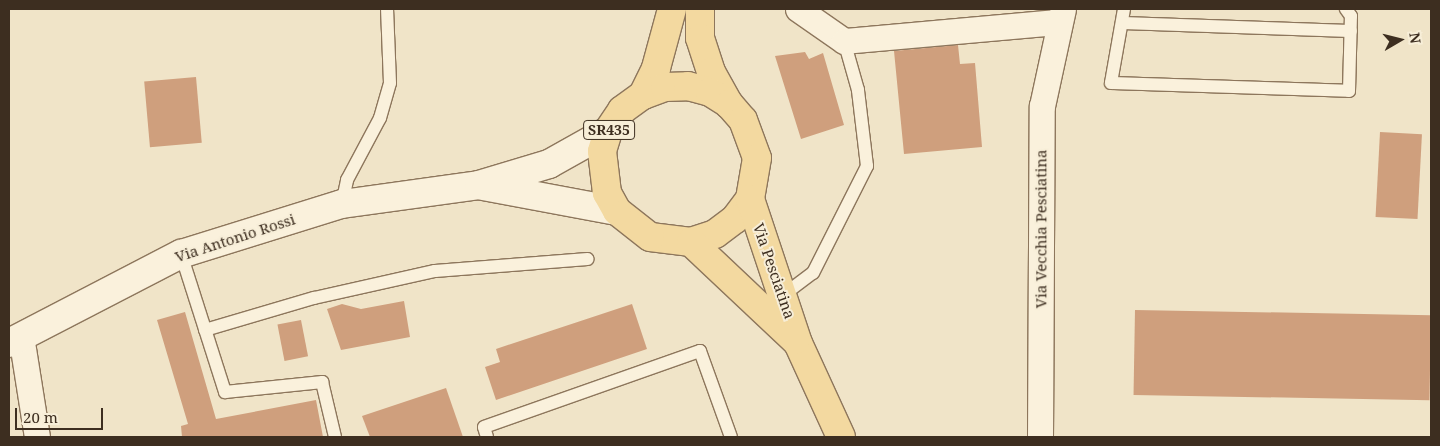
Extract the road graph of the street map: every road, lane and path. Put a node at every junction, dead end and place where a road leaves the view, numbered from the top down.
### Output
1 (387, 9) edge
2 (672, 9) edge
3 (700, 9) edge
4 (798, 9) edge
5 (1124, 9) edge
6 (1346, 9) edge
7 (1060, 15) edge
8 (1122, 23) junction
9 (1351, 31) junction
10 (844, 41) junction
11 (643, 95) junction
12 (730, 104) junction
13 (608, 132) junction
14 (479, 185) junction
15 (750, 199) junction
16 (342, 204) junction
17 (616, 211) junction
18 (691, 242) junction
19 (181, 254) junction
20 (588, 259) dead end
21 (782, 296) junction
22 (205, 330) junction
23 (15, 339) edge
24 (798, 343) junction
25 (37, 437) edge
26 (335, 437) edge
27 (487, 437) edge
28 (731, 437) edge
29 (841, 437) edge
30 (1040, 437) edge

1 - 16 lane
2 - 11 main road, Via Pesciatina / SR435
3 - 12 main road, Via Pesciatina / SR435
4 - 10 street
5 - 8 lane
6 - 9 lane
7 - 10 street, Via Vecchia Pesciatina
7 - 30 street, Via Vecchia Pesciatina
8 - 9 lane
8 - 9 lane
10 - 21 lane
11 - 12 main road, Via Pesciatina / SR435
11 - 13 main road, Via Pesciatina / SR435
12 - 15 main road, Via Pesciatina / SR435
13 - 14 main road
13 - 17 main road, Via Pesciatina / SR435
14 - 16 main road, Via Antonio Rossi
14 - 17 main road
15 - 18 main road, Via Pesciatina / SR435
15 - 21 main road, Via Pesciatina
16 - 19 main road, Via Antonio Rossi
17 - 18 main road, Via Pesciatina / SR435
18 - 24 main road, Via Pesciatina
19 - 22 lane
19 - 23 main road, Via Antonio Rossi
20 - 22 lane
21 - 24 main road, Via Pesciatina
22 - 26 lane
23 - 25 street
24 - 29 main road, Via Pesciatina
27 - 28 lane

